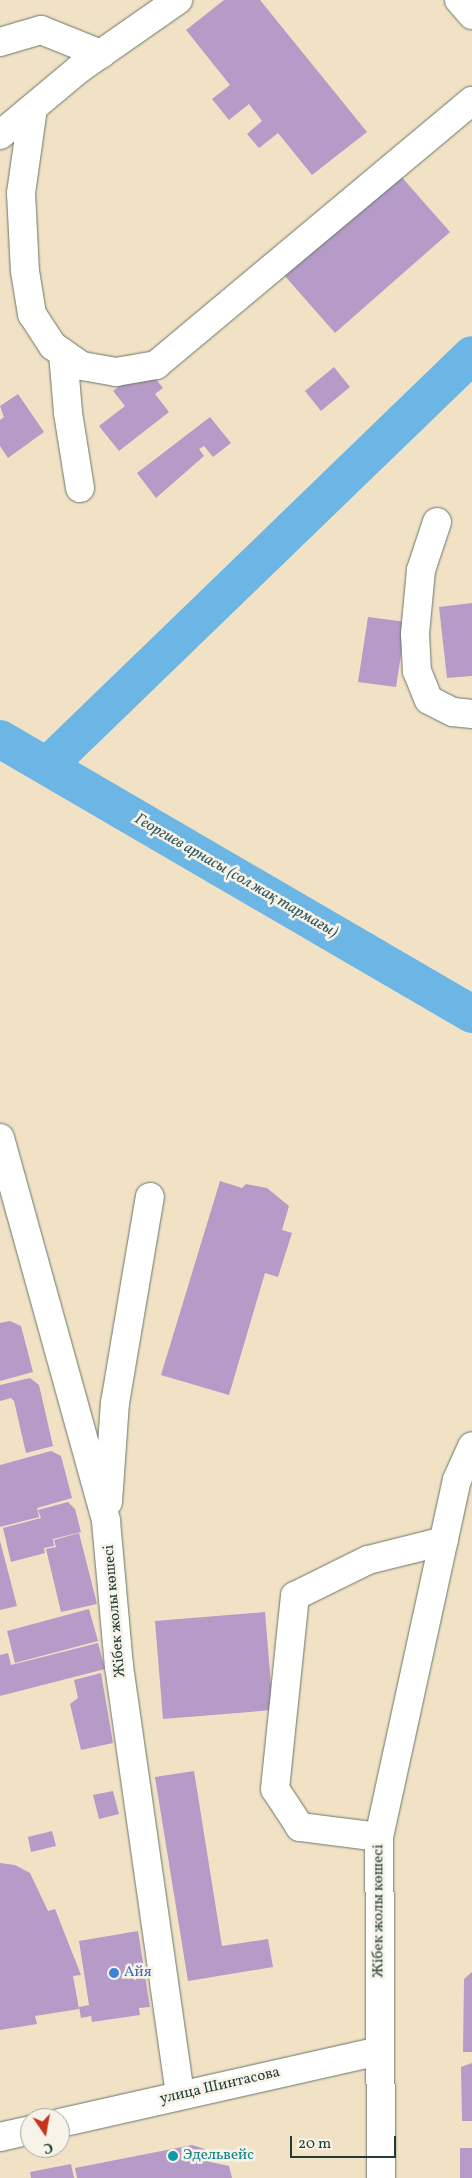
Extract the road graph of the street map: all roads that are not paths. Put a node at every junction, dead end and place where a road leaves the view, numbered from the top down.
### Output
1 (178, 0) edge
2 (458, 0) edge
3 (472, 15) edge
4 (0, 42) edge
5 (101, 54) junction
6 (472, 101) edge
7 (33, 108) junction
8 (0, 135) edge
9 (63, 353) junction
10 (80, 488) dead end
11 (437, 522) dead end
12 (472, 714) edge
13 (0, 1138) edge
14 (150, 1197) dead end
15 (472, 1446) edge
16 (106, 1521) junction
17 (444, 1541) junction
18 (379, 1837) junction
19 (380, 2051) junction
20 (180, 2094) junction
21 (70, 2121) edge
22 (20, 2132) edge
23 (0, 2137) edge
24 (381, 2178) edge

1 - 5 main road
2 - 3 main road
4 - 5 main road
5 - 7 main road
6 - 9 main road
7 - 8 main road
7 - 9 main road
9 - 10 main road
11 - 12 main road
13 - 16 main road, Жібек жолы көшесі
14 - 16 main road
15 - 17 main road, Жібек жолы көшесі
16 - 20 main road, Жібек жолы көшесі
17 - 18 main road, Жібек жолы көшесі
17 - 18 main road
18 - 19 main road, Жібек жолы көшесі
19 - 20 main road, улица Шинтасова
19 - 24 main road, Жібек жолы көшесі
20 - 21 main road, улица Шинтасова
22 - 23 main road

